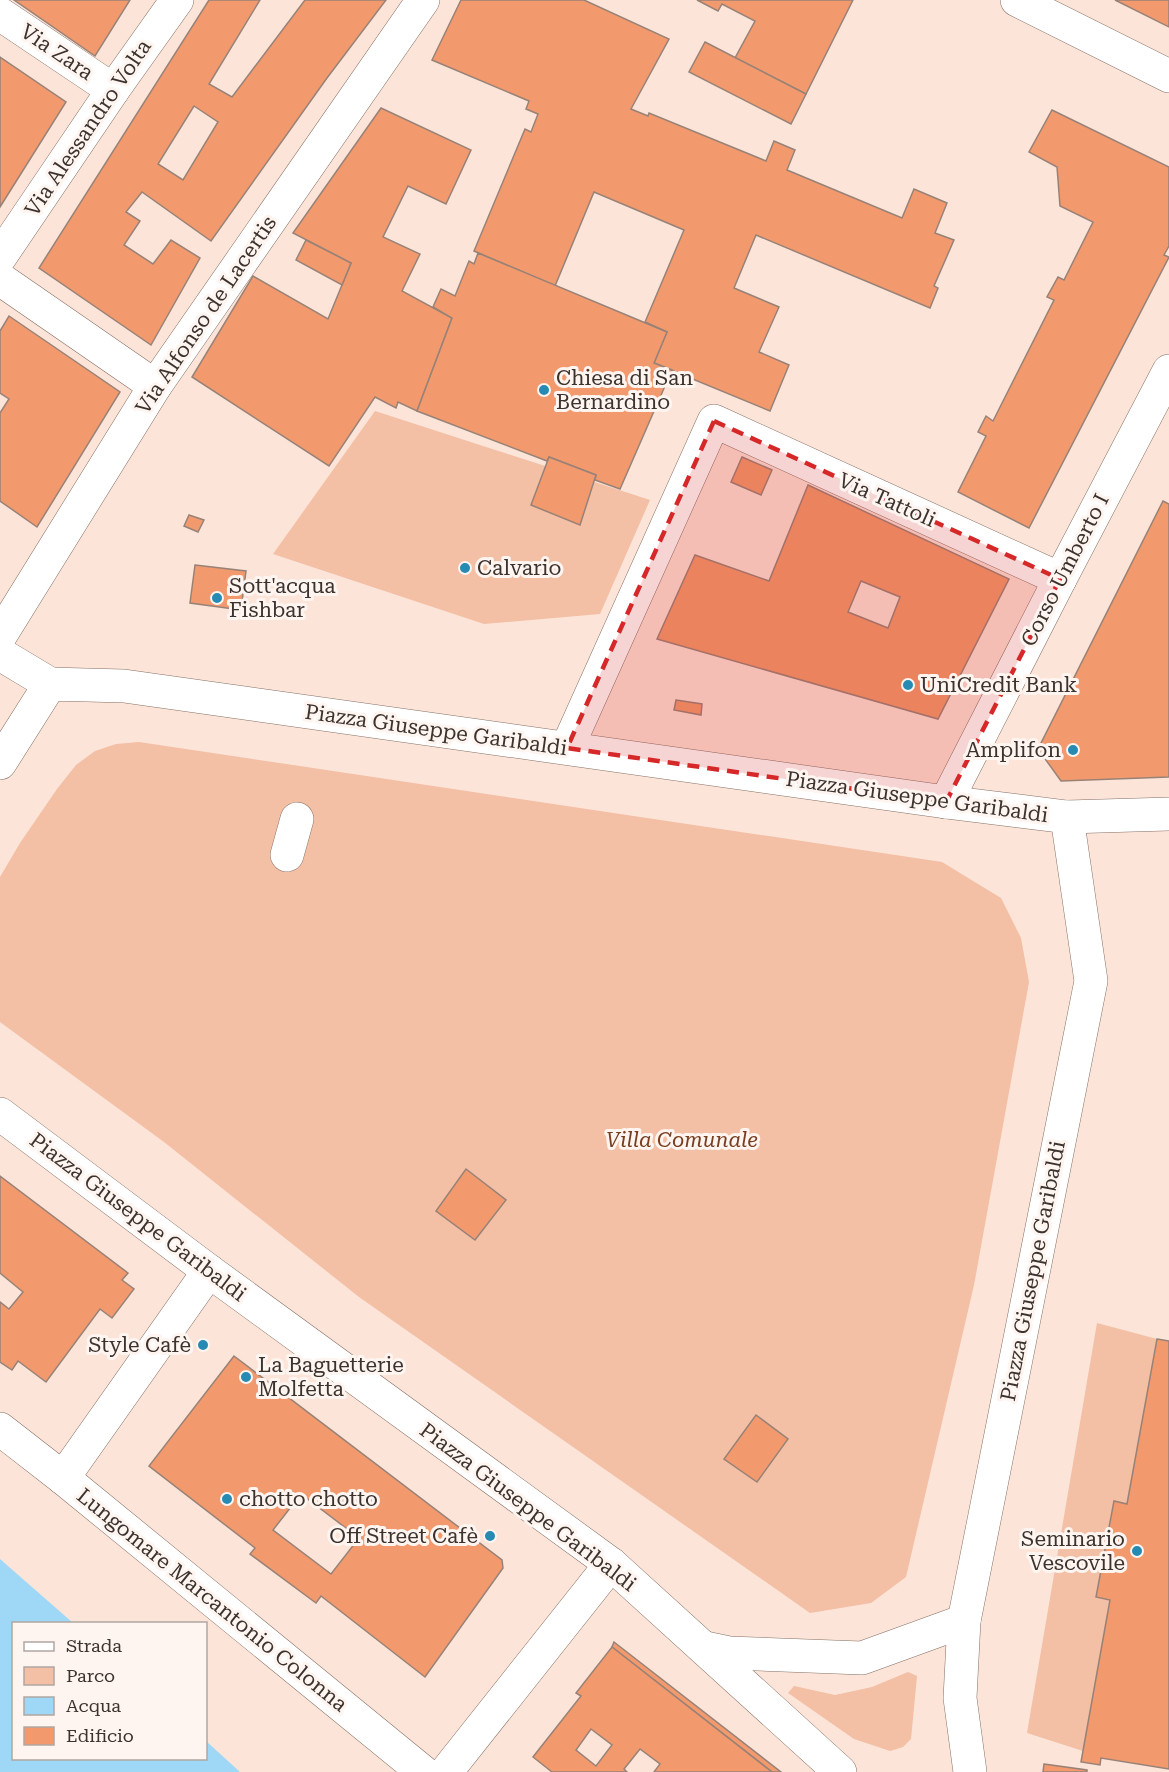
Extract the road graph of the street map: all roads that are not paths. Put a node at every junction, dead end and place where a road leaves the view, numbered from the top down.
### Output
1 (177, 0) edge
2 (423, 0) edge
3 (1017, 0) edge
4 (0, 14) edge
5 (1169, 76) edge
6 (113, 90) junction
7 (0, 257) edge
8 (0, 279) edge
9 (1169, 372) edge
10 (155, 386) junction
11 (1060, 579) junction
12 (0, 636) edge
13 (0, 654) edge
14 (50, 684) junction
15 (567, 748) junction
16 (0, 764) edge
17 (946, 802) junction
18 (1169, 813) edge
19 (1067, 817) junction
20 (297, 819) dead end
21 (287, 855) dead end
22 (0, 1114) edge
23 (209, 1271) junction
24 (0, 1429) edge
25 (63, 1478) junction
26 (611, 1564) junction
27 (964, 1621) junction
28 (705, 1648) junction
29 (423, 1772) edge
30 (446, 1772) edge
31 (840, 1772) edge
32 (970, 1772) edge

1 - 6 street, Via Alessandro Volta
2 - 10 street, Via Alfonso de Lacertis
3 - 5 street
4 - 6 street, Via Zara
6 - 7 street, Via Alessandro Volta
8 - 10 street
9 - 11 street, Corso Umberto I
10 - 12 street, Via Alfonso de Lacertis
11 - 15 street, Via Tattoli
11 - 17 street, Corso Umberto I
13 - 14 street
14 - 15 street, Piazza Giuseppe Garibaldi
14 - 16 street
15 - 17 street, Piazza Giuseppe Garibaldi
17 - 19 street, Piazza Giuseppe Garibaldi
18 - 19 street
19 - 27 street, Piazza Giuseppe Garibaldi
20 - 21 street
22 - 23 street, Piazza Giuseppe Garibaldi
23 - 25 street
23 - 26 street, Piazza Giuseppe Garibaldi
24 - 25 street, Lungomare Marcantonio Colonna
25 - 29 street, Lungomare Marcantonio Colonna
26 - 28 street, Piazza Giuseppe Garibaldi
26 - 30 street
27 - 28 street
27 - 32 street, Piazza Giuseppe Garibaldi
28 - 31 street, Piazza Giuseppe Garibaldi

